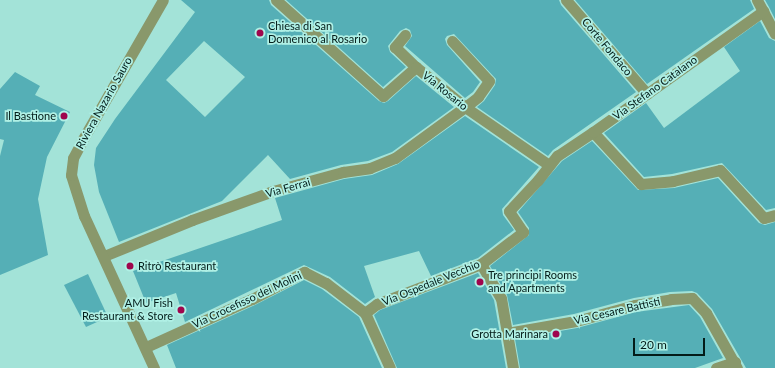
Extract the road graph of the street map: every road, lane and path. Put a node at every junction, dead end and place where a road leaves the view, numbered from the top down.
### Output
1 (163, 0) edge
2 (276, 0) edge
3 (566, 0) edge
4 (757, 0) edge
5 (762, 11) junction
6 (775, 34) edge
7 (405, 35) dead end
8 (452, 41) dead end
9 (416, 67) junction
10 (647, 94) junction
11 (465, 107) junction
12 (593, 132) junction
13 (550, 165) junction
14 (775, 215) edge
15 (104, 256) junction
16 (481, 264) junction
17 (365, 313) junction
18 (507, 333) junction
19 (146, 347) junction
20 (736, 365) edge
21 (154, 368) edge
22 (390, 368) edge
23 (513, 368) edge
24 (716, 368) edge

1 - 15 street, Riviera Nazario Sauro
2 - 9 street, Via Rosario
3 - 10 street, Corte Fondaco
4 - 5 street
5 - 6 street
5 - 10 street, Via Stefano Catalano
7 - 9 street
8 - 11 street, Via Ferrai
9 - 11 street, Via Rosario
10 - 12 street, Via Stefano Catalano
11 - 13 street, Via Rosario
11 - 15 street, Via Ferrai
12 - 13 street, Via Stefano Catalano
12 - 14 street
13 - 16 street, Via Ospedale Vecchio
15 - 19 street, Riviera Nazario Sauro
16 - 17 street, Via Ospedale Vecchio
16 - 18 street
17 - 19 street, Via Crocefisso dei Molini
17 - 22 street
18 - 20 street, Via Cesare Battisti
18 - 23 street
19 - 21 street, Riviera Nazario Sauro
20 - 24 street

